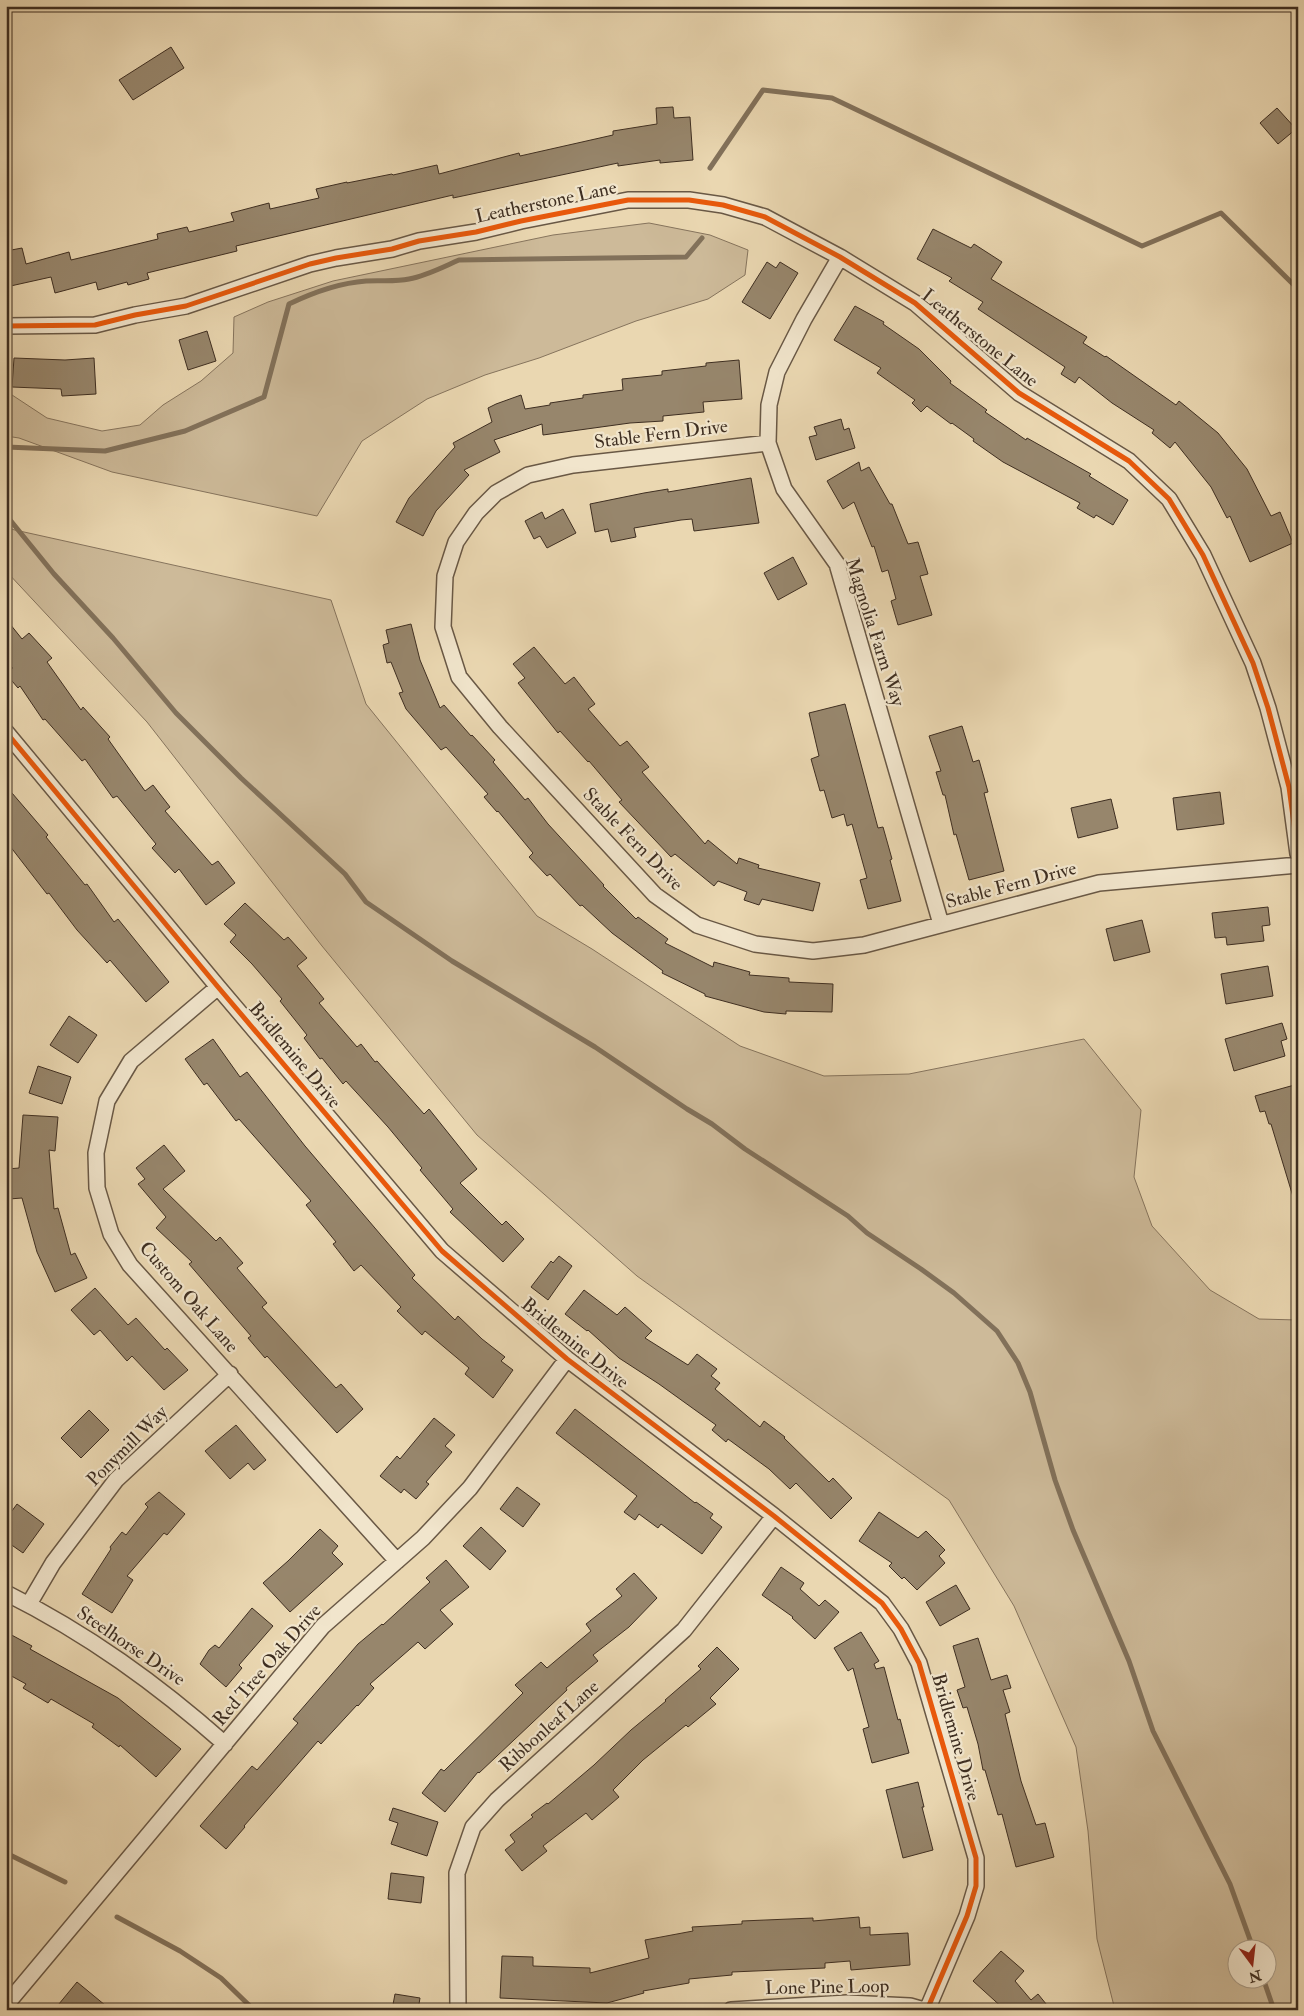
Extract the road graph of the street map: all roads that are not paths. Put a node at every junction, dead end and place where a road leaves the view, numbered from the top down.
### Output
1 (840, 257) junction
2 (6, 326) edge
3 (768, 443) junction
4 (6, 732) edge
5 (1298, 854) edge
6 (1298, 865) edge
7 (941, 924) junction
8 (218, 987) junction
9 (567, 1359) junction
10 (230, 1374) junction
11 (774, 1516) junction
12 (397, 1560) junction
13 (6, 1593) edge
14 (29, 1604) junction
15 (225, 1744) junction
16 (6, 2006) edge
17 (458, 2010) edge
18 (731, 2010) edge
19 (925, 2010) edge

1 - 2 street, Leatherstone Lane
1 - 3 street, Magnolia Farm Way
1 - 5 street, Leatherstone Lane
3 - 7 street, Magnolia Farm Way
3 - 7 street, Stable Fern Drive
4 - 8 street, Bridlemine Drive
6 - 7 street, Stable Fern Drive
8 - 9 street, Bridlemine Drive
8 - 10 street, Custom Oak Lane
9 - 11 street, Bridlemine Drive
9 - 12 street, Red Tree Oak Drive
10 - 12 street, Custom Oak Lane
10 - 14 street, Ponymill Way
11 - 17 street, Ribbonleaf Lane
11 - 19 street, Bridlemine Drive
12 - 15 street, Red Tree Oak Drive
13 - 14 street, Steelhorse Drive
14 - 15 street, Steelhorse Drive
15 - 16 street, Red Tree Oak Drive
18 - 19 street, Lone Pine Loop

